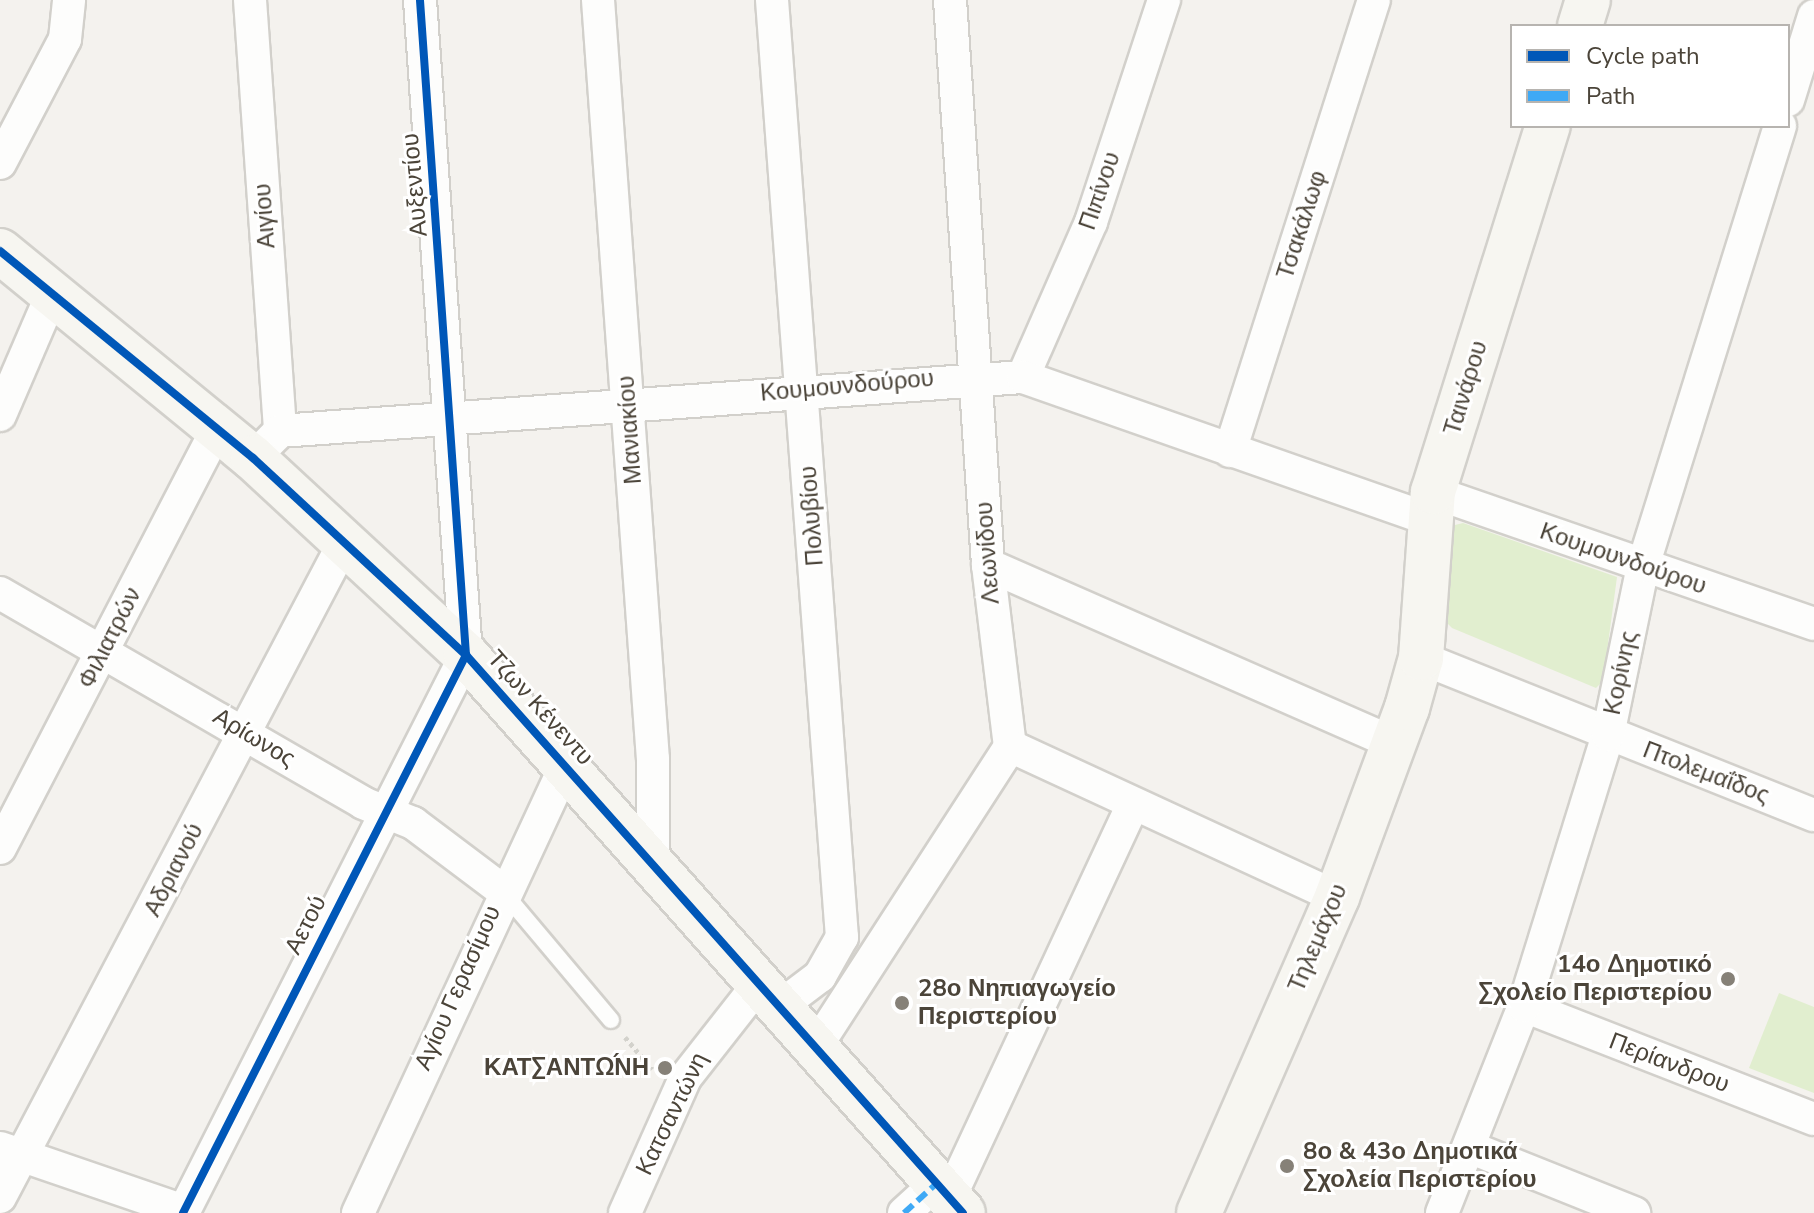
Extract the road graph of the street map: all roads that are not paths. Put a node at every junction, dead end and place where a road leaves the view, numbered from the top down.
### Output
1 (69, 0) edge
2 (250, 0) edge
3 (420, 0) edge
4 (598, 0) edge
5 (772, 0) edge
6 (950, 0) edge
7 (1164, 0) edge
8 (1374, 0) edge
9 (1588, 0) edge
10 (1814, 16) edge
11 (1581, 24) edge
12 (1790, 94) edge
13 (1547, 128) edge
14 (1779, 128) edge
15 (0, 163) edge
16 (0, 251) edge
17 (52, 294) junction
18 (978, 376) junction
19 (1023, 377) junction
20 (803, 390) junction
21 (629, 405) junction
22 (0, 415) edge
23 (454, 419) junction
24 (218, 428) junction
25 (266, 444) junction
26 (1230, 451) junction
27 (1431, 505) junction
28 (345, 541) junction
29 (988, 565) junction
30 (1643, 566) junction
31 (0, 593) edge
32 (1814, 624) edge
33 (104, 649) junction
34 (466, 655) junction
35 (1421, 658) junction
36 (245, 731) junction
37 (1608, 735) junction
38 (1392, 742) junction
39 (1010, 746) junction
40 (565, 767) junction
41 (1133, 804) junction
42 (387, 811) junction
43 (1814, 815) edge
44 (0, 848) edge
45 (653, 860) junction
46 (502, 890) junction
47 (1337, 897) junction
48 (768, 996) junction
49 (1524, 1006) junction
50 (611, 1020) road end
51 (815, 1048) junction
52 (1814, 1119) edge
53 (1469, 1147) junction
54 (9, 1151) edge
55 (0, 1197) edge
56 (949, 1199) edge
57 (184, 1212) edge
58 (358, 1213) edge
59 (625, 1213) edge
60 (904, 1213) edge
61 (1199, 1213) edge
62 (1442, 1213) edge
63 (1634, 1213) edge

1 - 15 street
2 - 25 street, Αιγίου
3 - 23 street, Αυξεντίου
4 - 21 street, Μανιακίου
5 - 20 street, Πολυβίου
6 - 18 street, Λεωνίδου
7 - 19 street, Πιπίνου
8 - 26 street, Τσακάλωφ
9 - 11 street
10 - 12 street
13 - 27 street, Ταινάρου
14 - 30 street, Κορίνης
16 - 17 street, Τζων Κένεντυ
17 - 22 street
17 - 24 street, Τζων Κένεντυ
18 - 19 street, Κουμουνδούρου
18 - 20 street, Κουμουνδούρου
18 - 29 street, Λεωνίδου
19 - 26 street, Κουμουνδούρου
20 - 21 street, Κουμουνδούρου
20 - 48 street, Πολυβίου
21 - 23 street, Κουμουνδούρου
21 - 45 street, Μανιακίου
23 - 25 street, Κουμουνδούρου
23 - 34 street, Αυξεντίου
24 - 25 street, Τζων Κένεντυ
24 - 33 street, Φιλιατρών
25 - 28 street, Τζων Κένεντυ
26 - 27 street, Κουμουνδούρου
27 - 30 street, Κουμουνδούρου
27 - 35 street, Ταινάρου
28 - 34 street, Τζων Κένεντυ
28 - 36 street, Αδριανού
29 - 38 street
29 - 39 street, Λεωνίδου
30 - 32 street, Κουμουνδούρου
30 - 37 street, Κορίνης
31 - 33 street, Αρίωνος
33 - 36 street, Αρίωνος
33 - 44 street, Φιλιατρών
34 - 40 street, Τζων Κένεντυ
34 - 42 street, Αετού
35 - 37 street, Πτολεμαΐδος
35 - 38 street, Τηλεμάχου
36 - 42 street, Αρίωνος
36 - 54 street, Αδριανού
37 - 43 street, Πτολεμαΐδος
37 - 49 street, Κορίνης
38 - 47 street, Τηλεμάχου
39 - 41 street
39 - 51 street
40 - 45 street, Τζων Κένεντυ
40 - 46 street, Αγίου Γερασίμου
41 - 47 street
41 - 56 street
42 - 46 street, Αρίωνος
42 - 57 street, Αετού
45 - 48 street, Τζων Κένεντυ
46 - 50 lane
46 - 58 street, Αγίου Γερασίμου
47 - 61 street, Τηλεμάχου
48 - 51 street, Τζων Κένεντυ
48 - 59 street, Κατσαντώνη
49 - 52 street, Περίανδρου
49 - 53 street, Κορίνης
51 - 56 street, Τζων Κένεντυ
53 - 62 street, Κορίνης
53 - 63 street
54 - 55 street, Αδριανού
54 - 57 street
56 - 60 street

